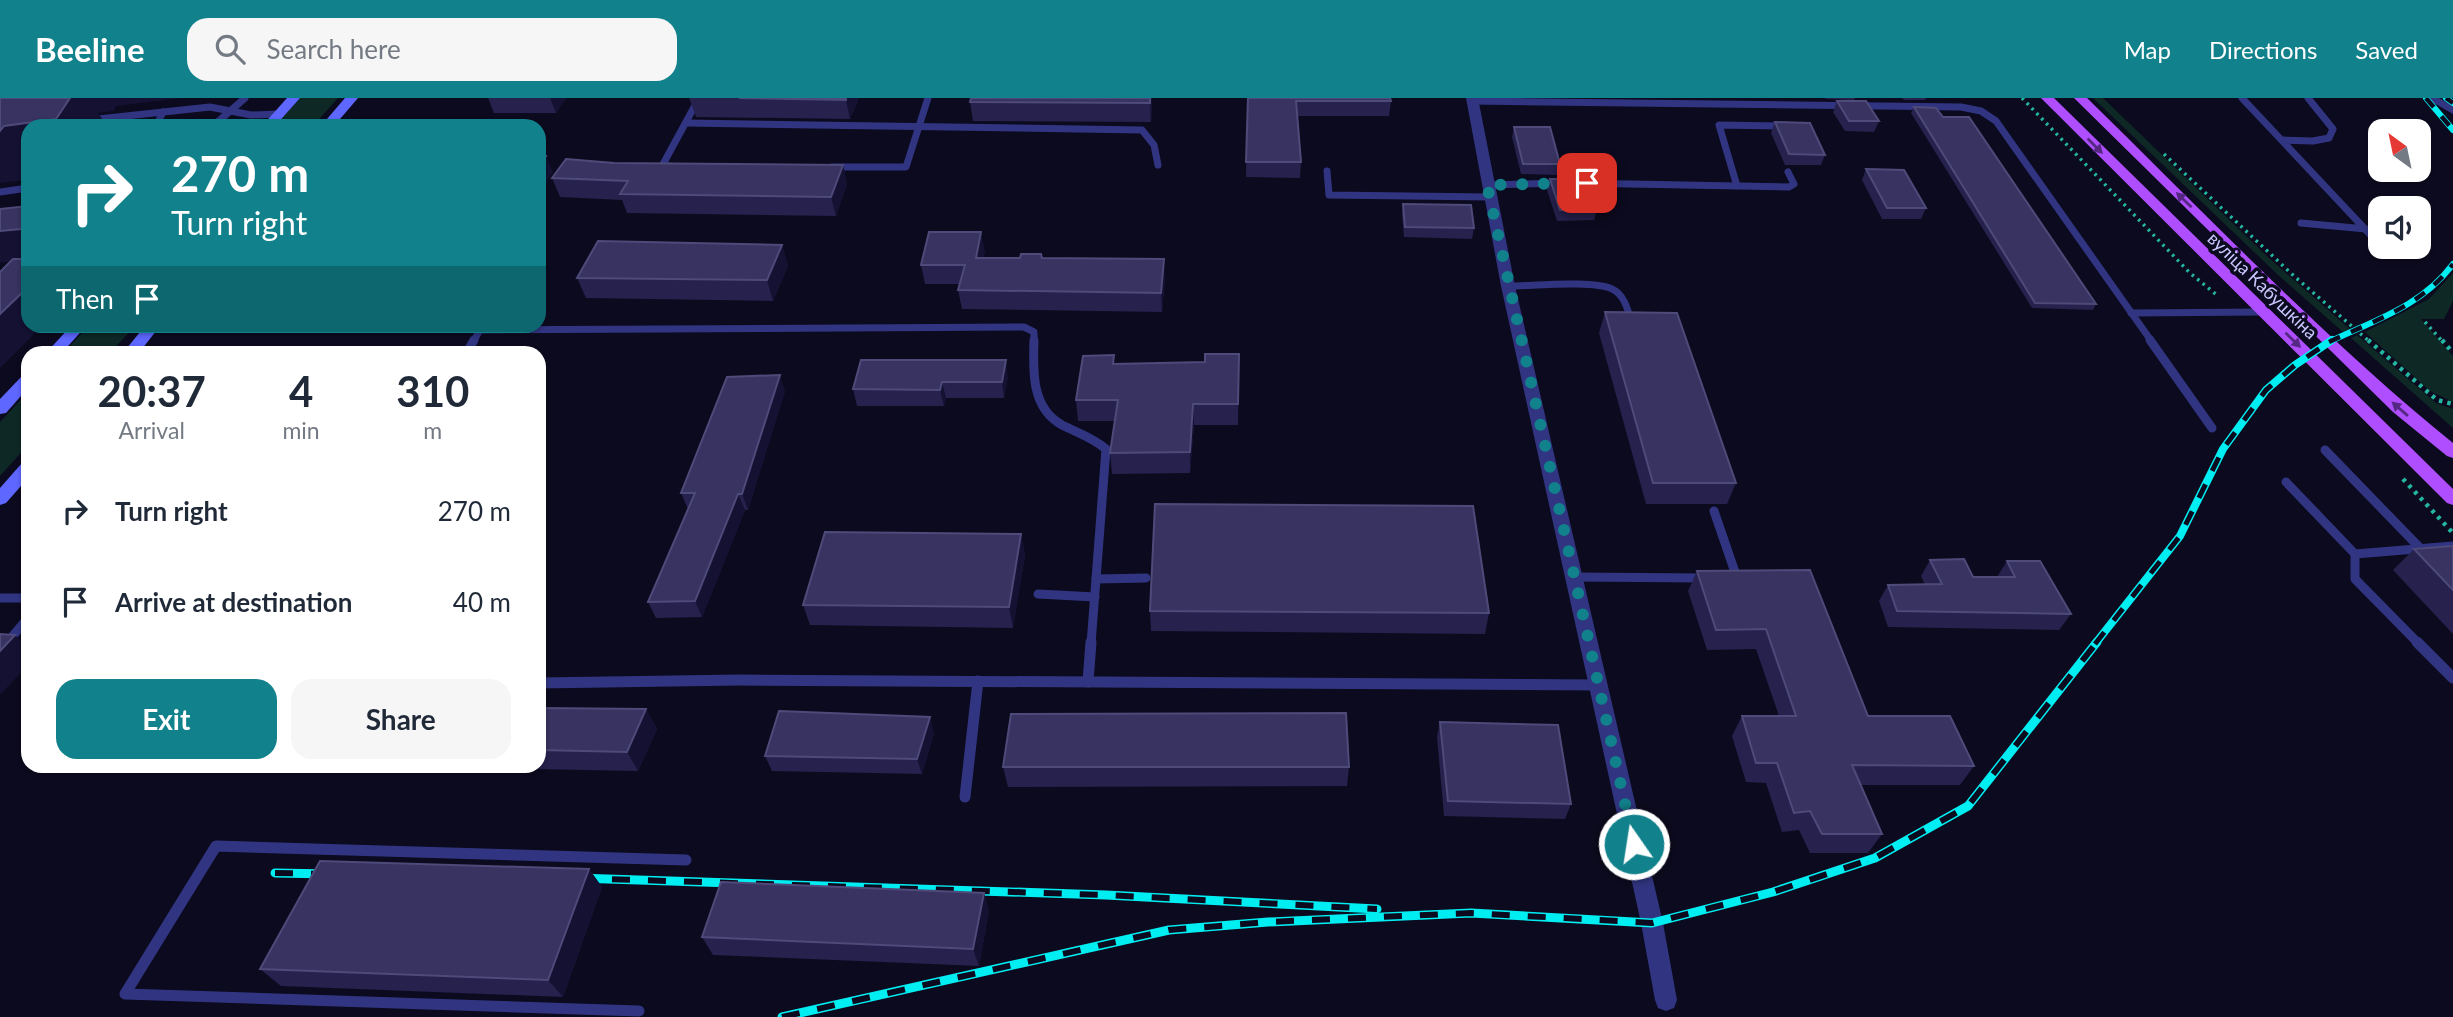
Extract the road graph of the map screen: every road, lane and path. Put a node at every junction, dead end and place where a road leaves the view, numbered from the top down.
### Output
1 (244, 98) edge
2 (294, 98) edge
3 (352, 98) edge
4 (699, 98) edge
5 (928, 98) edge
6 (2047, 98) edge
7 (2080, 98) edge
8 (2242, 98) edge
9 (2308, 98) edge
10 (2432, 98) edge
11 (1473, 99) edge
12 (1644, 100) edge
13 (1748, 101) edge
14 (2453, 110) edge
15 (230, 111) junction
16 (163, 112) junction
17 (279, 114) junction
18 (102, 119) edge
19 (160, 119) edge
20 (221, 119) edge
21 (274, 119) edge
22 (333, 119) edge
23 (686, 123) junction
24 (919, 125) junction
25 (1798, 126) edge
26 (2282, 139) junction
27 (2155, 145) dead end
28 (1158, 165) dead end
29 (676, 166) edge
30 (825, 166) edge
31 (1327, 171) dead end
32 (1788, 172) dead end
33 (1737, 186) junction
34 (21, 189) edge
35 (1488, 191) junction
36 (0, 192) edge
37 (2301, 223) dead end
38 (2366, 229) junction
39 (2368, 231) edge
40 (1508, 286) junction
41 (2264, 312) junction
42 (2131, 313) junction
43 (1631, 321) edge
44 (2426, 322) dead end
45 (546, 330) edge
46 (72, 333) edge
47 (60, 346) edge
48 (2453, 353) edge
49 (21, 386) edge
50 (2453, 404) edge
51 (0, 408) edge
52 (2212, 428) dead end
53 (2325, 450) dead end
54 (2453, 452) edge
55 (21, 475) edge
56 (2286, 482) dead end
57 (0, 499) edge
58 (2453, 499) edge
59 (1714, 511) dead end
60 (2453, 546) edge
61 (2420, 548) junction
62 (2355, 554) junction
63 (1146, 578) dead end
64 (1573, 578) junction
65 (1710, 578) edge
66 (1724, 578) edge
67 (1096, 579) junction
68 (1038, 594) dead end
69 (1094, 597) junction
70 (0, 598) edge
71 (21, 598) edge
72 (21, 626) edge
73 (5, 645) edge
74 (2453, 678) edge
75 (978, 681) junction
76 (1088, 682) junction
77 (546, 683) edge
78 (1597, 685) junction
79 (965, 797) dead end
80 (686, 860) dead end
81 (1666, 1000) dead end
82 (639, 1011) dead end

1 - 15 lane
2 - 17 main road
3 - 22 main road
4 - 23 lane
5 - 24 lane
6 -> 41 main road, вуліца Кабушкіна
54 -> 7 main road, вуліца Кабушкіна
8 - 26 lane
9 - 26 lane
10 - 14 lane
11 - 12 lane
11 - 35 street
12 - 13 lane
13 - 42 lane
15 - 16 lane
15 - 17 lane
15 - 20 lane
16 - 18 lane
16 - 19 lane
17 - 21 main road
23 - 24 lane
23 - 29 lane
24 - 28 lane
24 - 30 lane
25 - 33 lane
26 - 38 lane
27 - 50 path
31 - 35 lane
32 - 33 lane
33 - 35 lane
34 - 36 lane
35 - 40 street
37 - 38 lane
38 - 39 lane
40 - 43 lane
40 - 64 street
41 - 42 lane
41 -> 58 main road, вуліца Кабушкіна
42 - 52 lane
44 - 48 path
45 - 67 lane
46 - 47 main road
49 - 51 main road
53 - 61 lane
55 - 57 main road
56 - 62 lane
59 - 66 lane
60 - 61 lane
61 - 62 lane
62 - 74 lane
63 - 67 lane
64 - 65 lane
64 - 78 street
67 - 69 lane
68 - 69 lane
69 - 76 lane
70 - 71 lane
72 - 73 lane
75 - 76 lane
75 - 77 lane
75 - 79 lane
76 - 78 lane
78 - 81 street
80 - 82 lane

